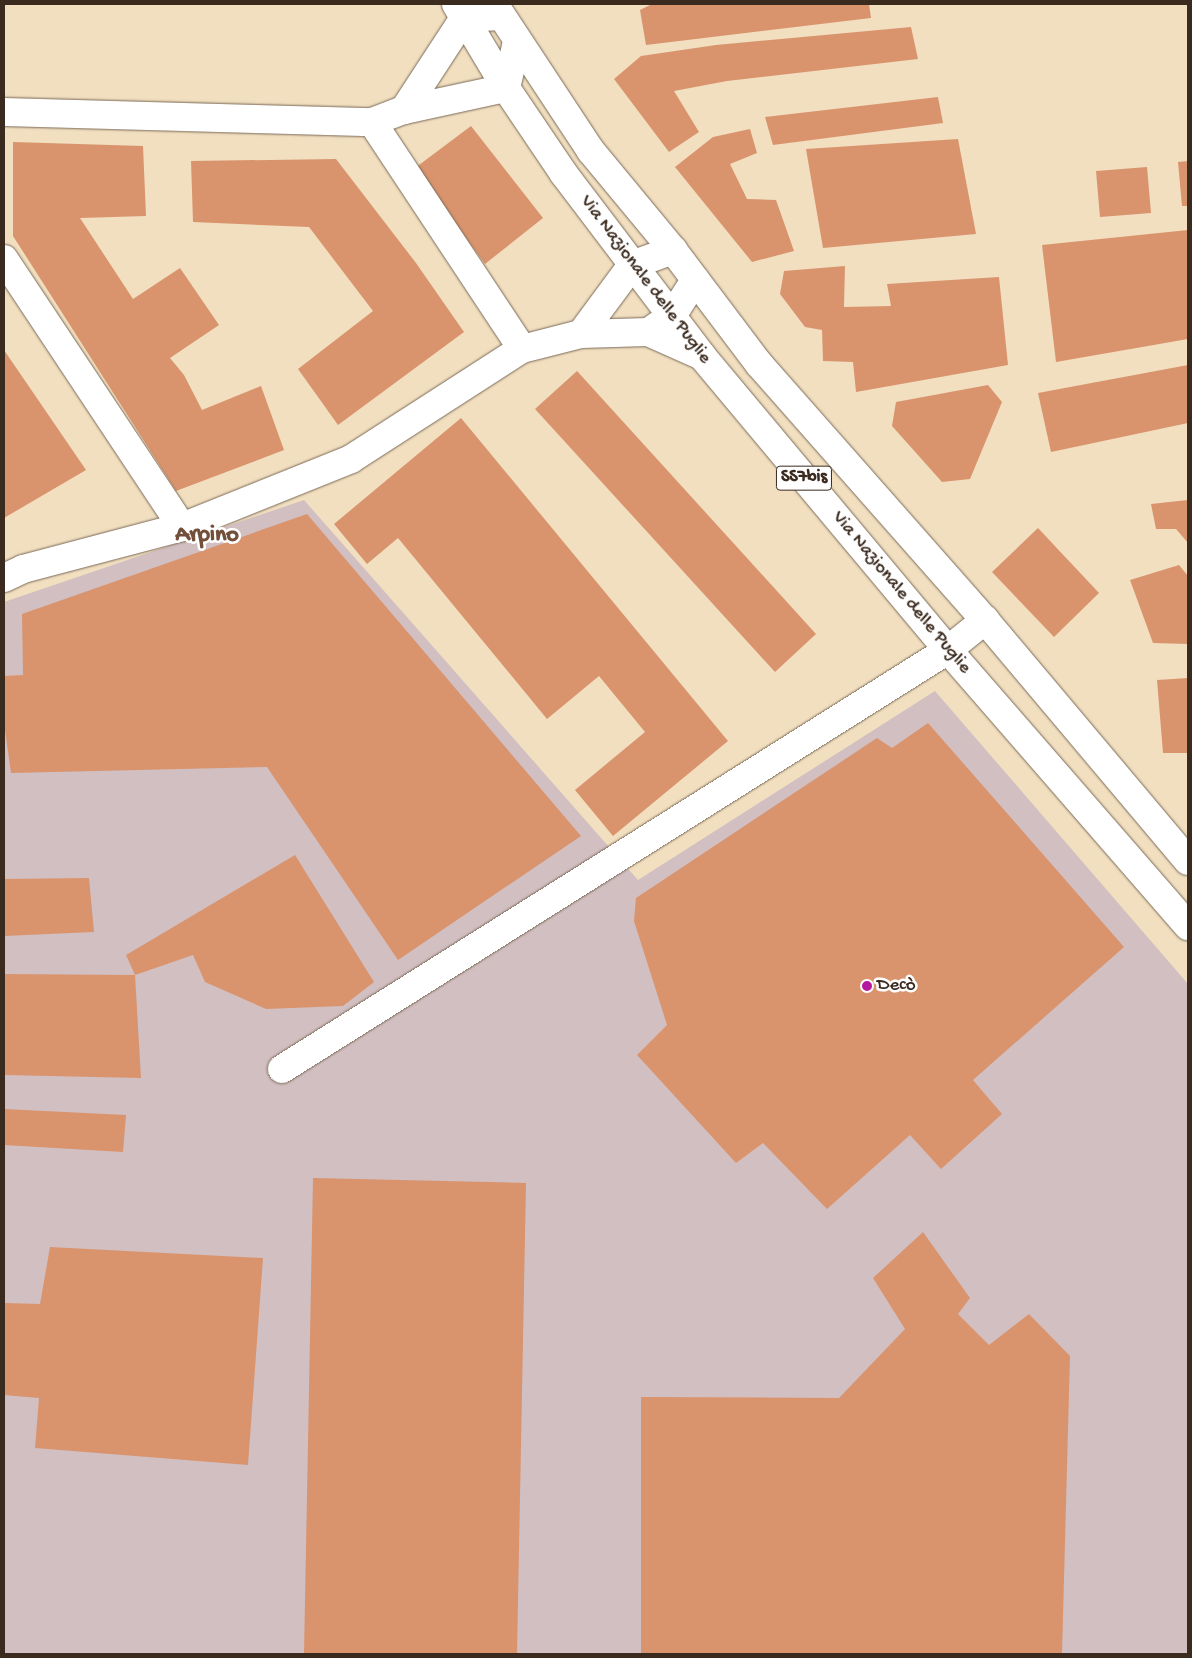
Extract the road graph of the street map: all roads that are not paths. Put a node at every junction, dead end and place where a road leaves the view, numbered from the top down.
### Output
1 (497, 10) edge
2 (460, 11) edge
3 (517, 42) junction
4 (506, 88) junction
5 (404, 110) junction
6 (4, 112) edge
7 (372, 122) junction
8 (673, 250) junction
9 (4, 259) edge
10 (632, 265) junction
11 (695, 280) junction
12 (672, 316) junction
13 (648, 332) junction
14 (581, 334) junction
15 (522, 349) junction
16 (702, 356) junction
17 (182, 527) junction
18 (4, 578) edge
19 (985, 620) junction
20 (948, 650) junction
21 (1188, 861) edge
22 (1188, 926) edge
23 (282, 1069) dead end

1 - 2 street
1 - 3 street, Via Nazionale delle Puglie / SS7bis
2 - 4 street, Via Nazionale delle Puglie / SS7bis
2 - 5 street
3 - 4 street
3 - 8 street, Via Nazionale delle Puglie / SS7bis
4 - 5 street
4 - 10 street, Via Nazionale delle Puglie / SS7bis
5 - 7 street
6 - 7 street
7 - 15 street
8 - 10 street
8 - 11 street, Via Nazionale delle Puglie / SS7bis
9 - 17 street
10 - 12 street, Via Nazionale delle Puglie / SS7bis
10 - 14 street
11 - 12 street
11 - 19 street, Via Nazionale delle Puglie / SS7bis
12 - 13 street
12 - 16 street, Via Nazionale delle Puglie / SS7bis
13 - 14 street
13 - 16 street
14 - 15 street
15 - 17 street
16 - 20 street, Via Nazionale delle Puglie / SS7bis
17 - 18 street
19 - 20 street
19 - 21 street, Via Nazionale delle Puglie / SS7bis
20 - 22 street, Via Nazionale delle Puglie / SS7bis
20 - 23 street

